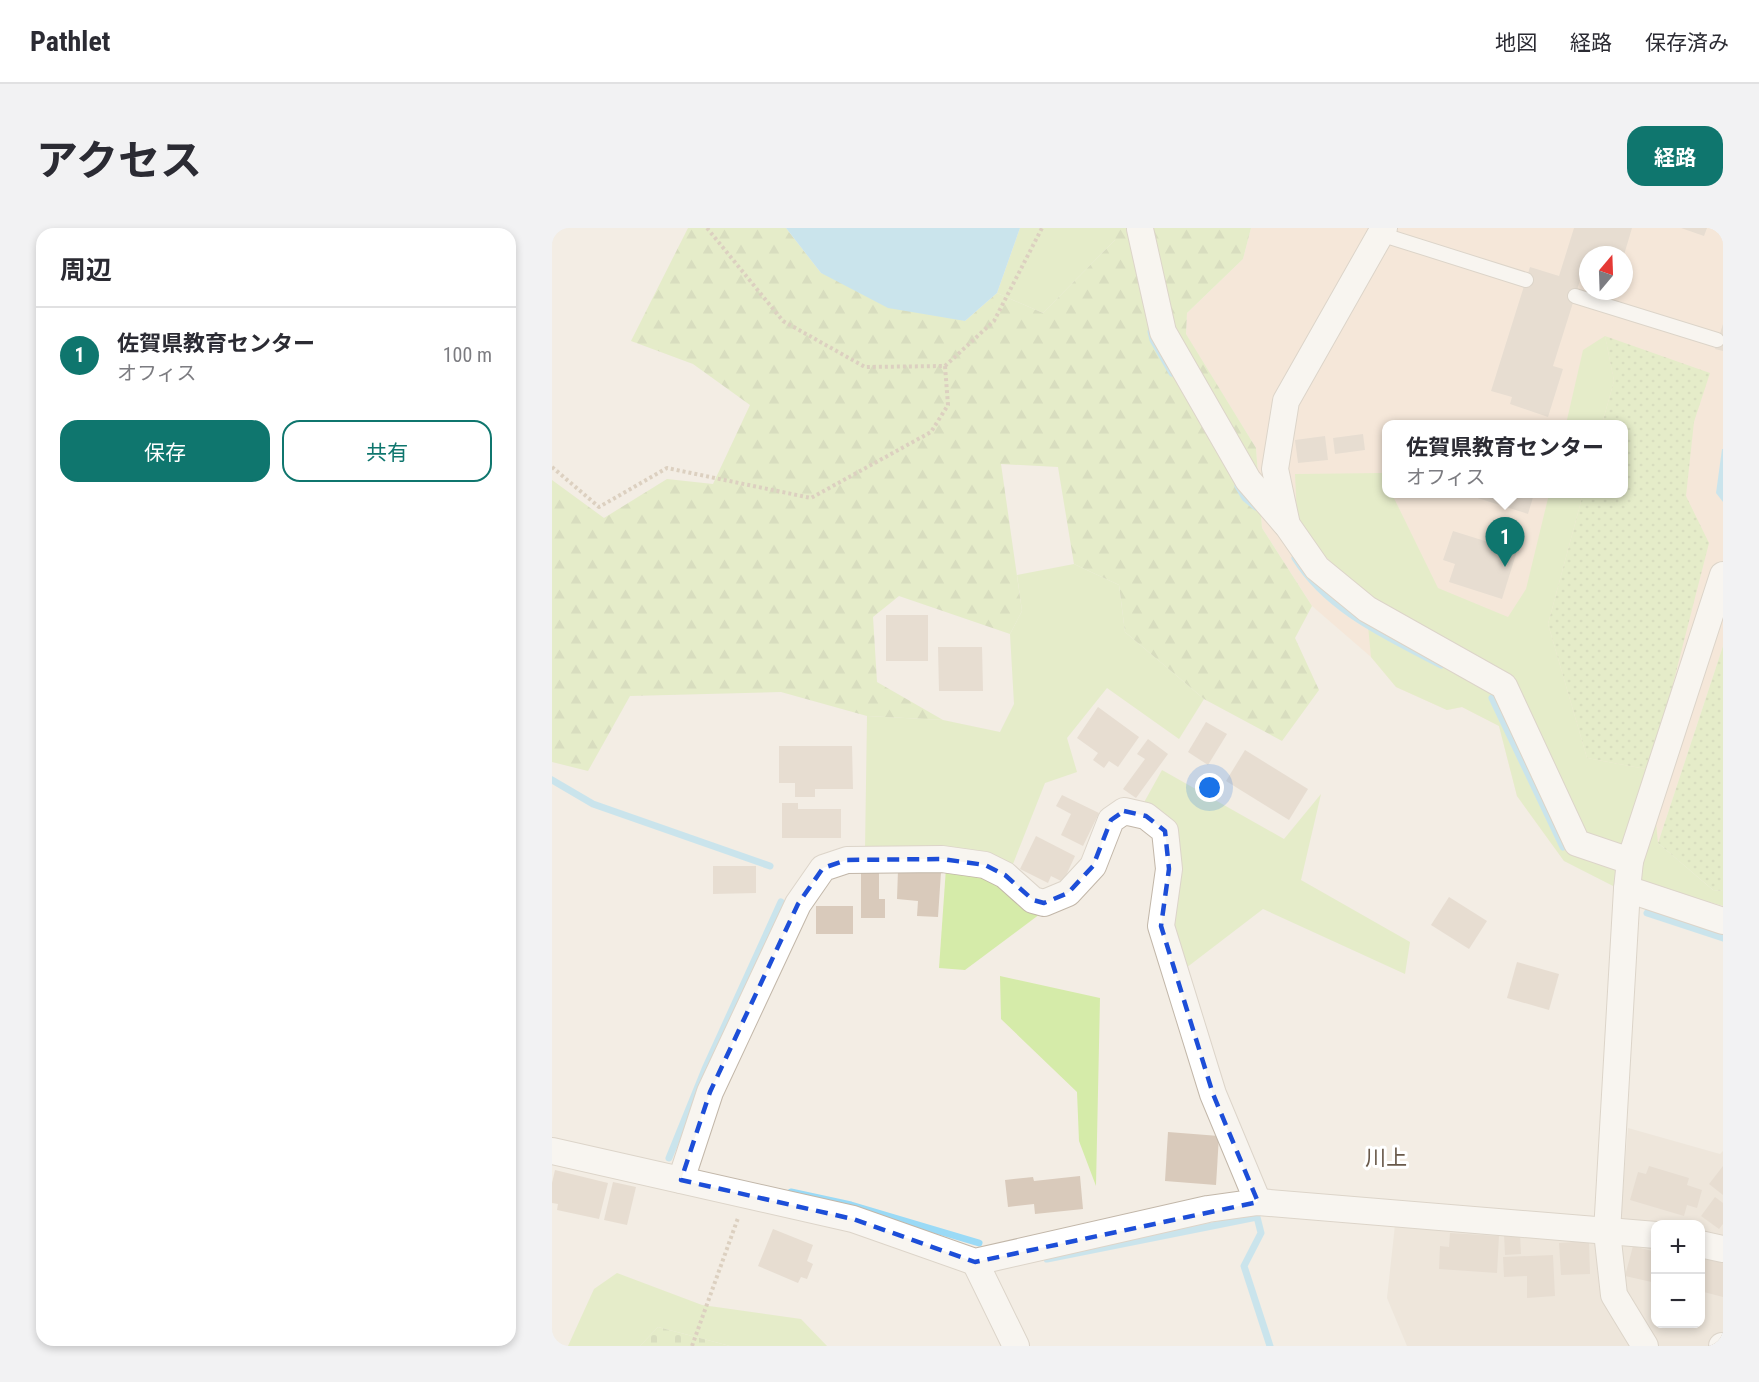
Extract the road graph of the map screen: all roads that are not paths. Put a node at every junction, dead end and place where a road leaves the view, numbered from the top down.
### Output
1 (1140, 229) edge
2 (1378, 230) edge
3 (1526, 280) dead end
4 (1575, 296) dead end
5 (1717, 340) dead end
6 (1287, 525) junction
7 (1723, 575) edge
8 (1630, 861) junction
9 (1627, 889) junction
10 (1723, 921) edge
11 (552, 1151) edge
12 (681, 1180) junction
13 (1258, 1202) junction
14 (1607, 1232) junction
15 (1651, 1235) edge
16 (1705, 1245) edge
17 (1723, 1249) edge
18 (975, 1263) junction
19 (1016, 1346) edge
20 (1645, 1346) edge

1 - 6 street
2 - 3 lane
2 - 6 street
4 - 5 lane
6 - 8 street
7 - 8 street
8 - 9 street
9 - 10 street
9 - 14 street
11 - 12 street
12 - 13 street
12 - 18 street
13 - 14 street
13 - 18 street
14 - 15 street
14 - 20 street
16 - 17 street
18 - 19 street

